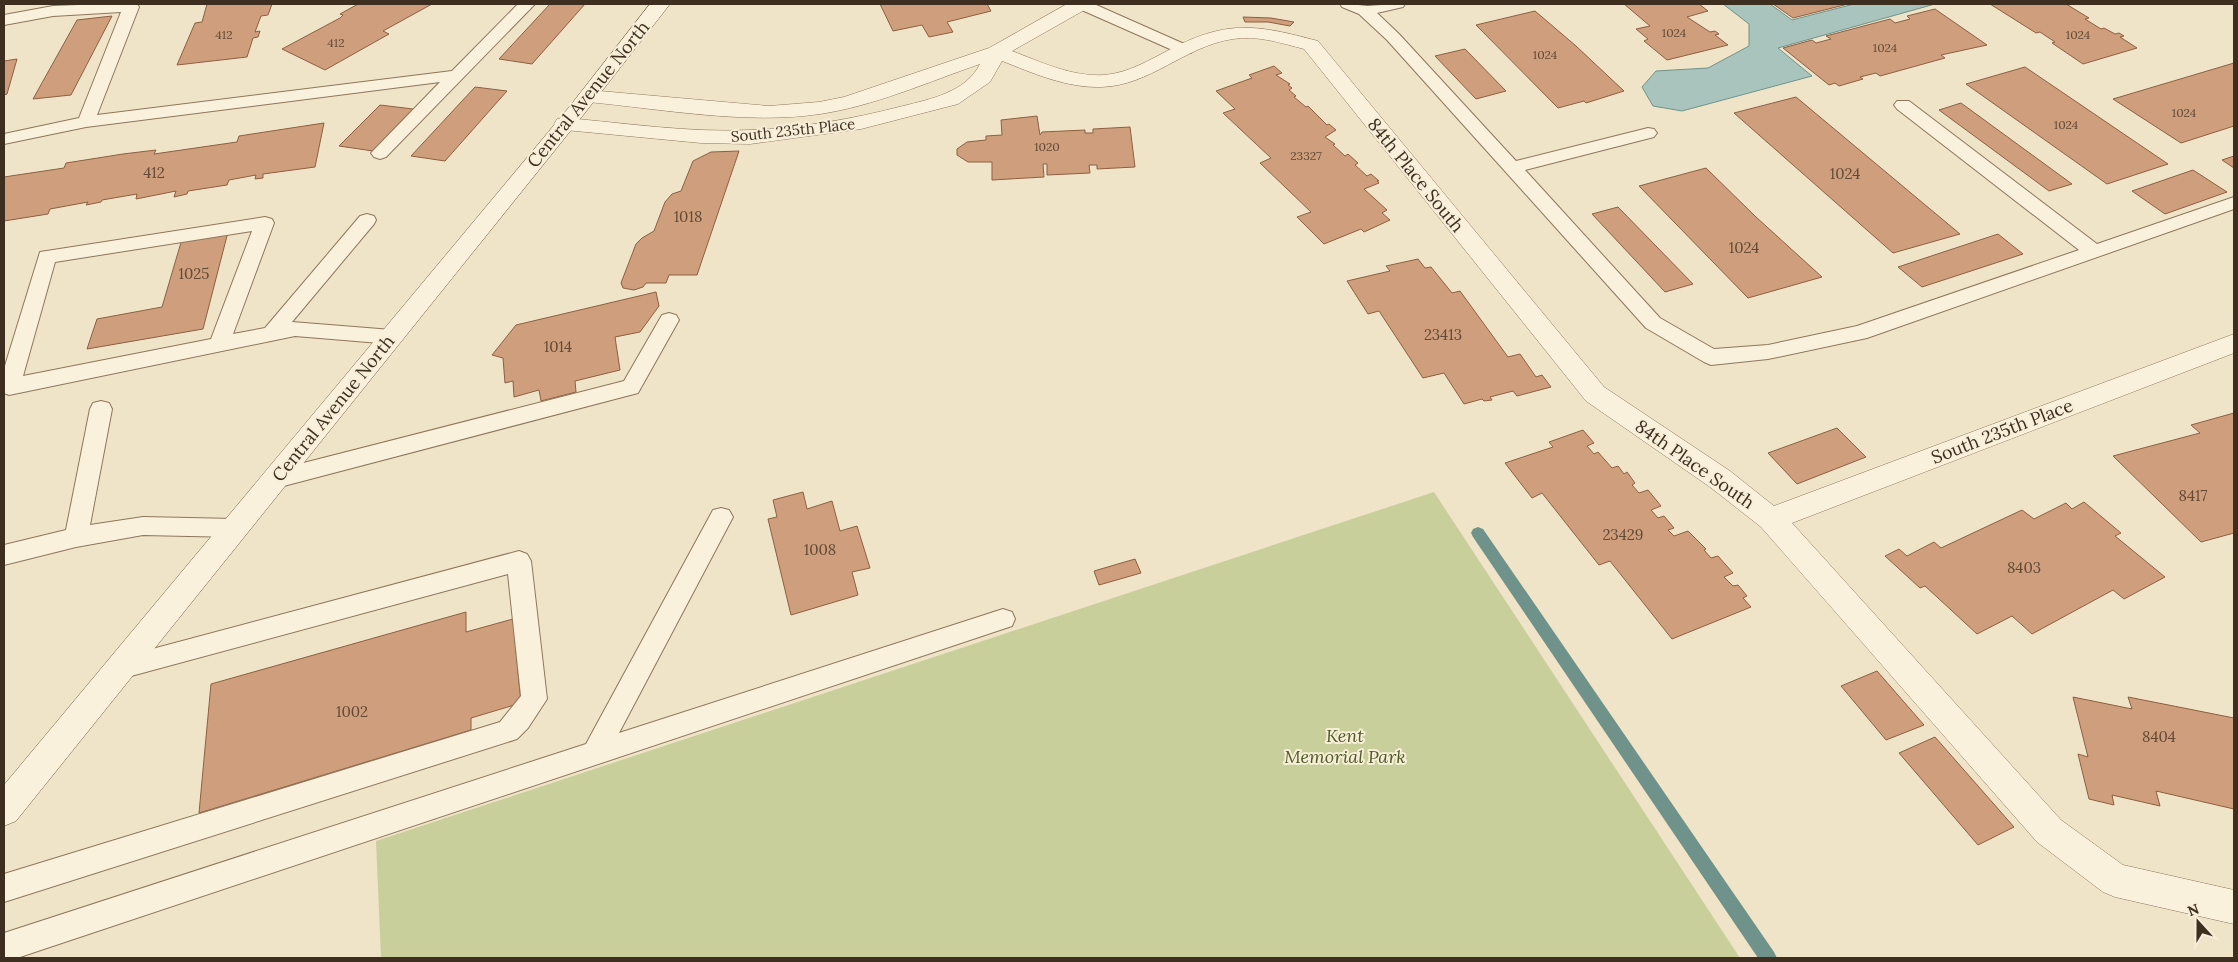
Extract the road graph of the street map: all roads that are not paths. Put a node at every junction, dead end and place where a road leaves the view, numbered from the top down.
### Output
1 (526, 4) edge
2 (660, 4) edge
3 (1082, 4) edge
4 (1397, 4) edge
5 (1357, 7) edge
6 (4, 20) edge
7 (1185, 50) junction
8 (996, 52) junction
9 (457, 74) junction
10 (588, 96) junction
11 (1903, 105) dead end
12 (86, 122) junction
13 (565, 124) junction
14 (1648, 133) dead end
15 (4, 139) edge
16 (380, 153) dead end
17 (1512, 168) junction
18 (2234, 203) edge
19 (367, 220) dead end
20 (2095, 252) junction
21 (669, 320) dead end
22 (271, 334) junction
23 (392, 336) junction
24 (219, 344) junction
25 (2234, 344) edge
26 (101, 408) dead end
27 (276, 479) junction
28 (721, 517) dead end
29 (1770, 518) junction
30 (235, 528) junction
31 (76, 536) junction
32 (4, 555) edge
33 (1003, 619) dead end
34 (120, 668) junction
35 (595, 753) junction
36 (4, 810) edge
37 (4, 888) edge
38 (2234, 907) edge
39 (4, 948) edge

1 - 9 lane
2 - 10 street, Central Avenue North
3 - 7 lane
3 - 8 street, South 235th Place
4 - 5 lane
5 - 17 lane
6 - 12 lane
7 - 8 street, 84th Place South
7 - 29 street, 84th Place South
8 - 10 street, South 235th Place
8 - 13 street, South 235th Place
9 - 12 lane
9 - 16 lane
10 - 13 street, Central Avenue North
11 - 20 lane
12 - 15 lane
13 - 23 street, Central Avenue North
14 - 17 lane
17 - 20 lane
18 - 20 lane
19 - 22 lane
21 - 27 lane
22 - 23 lane
22 - 24 lane
23 - 27 street, Central Avenue North
24 - 24 lane
25 - 29 street, South 235th Place
26 - 31 lane
27 - 30 street, Central Avenue North
28 - 35 lane
29 - 38 street, 84th Place South
30 - 31 lane
30 - 34 street, Central Avenue North
31 - 32 lane
33 - 35 lane
34 - 36 street, Central Avenue North
34 - 37 lane
35 - 39 lane

